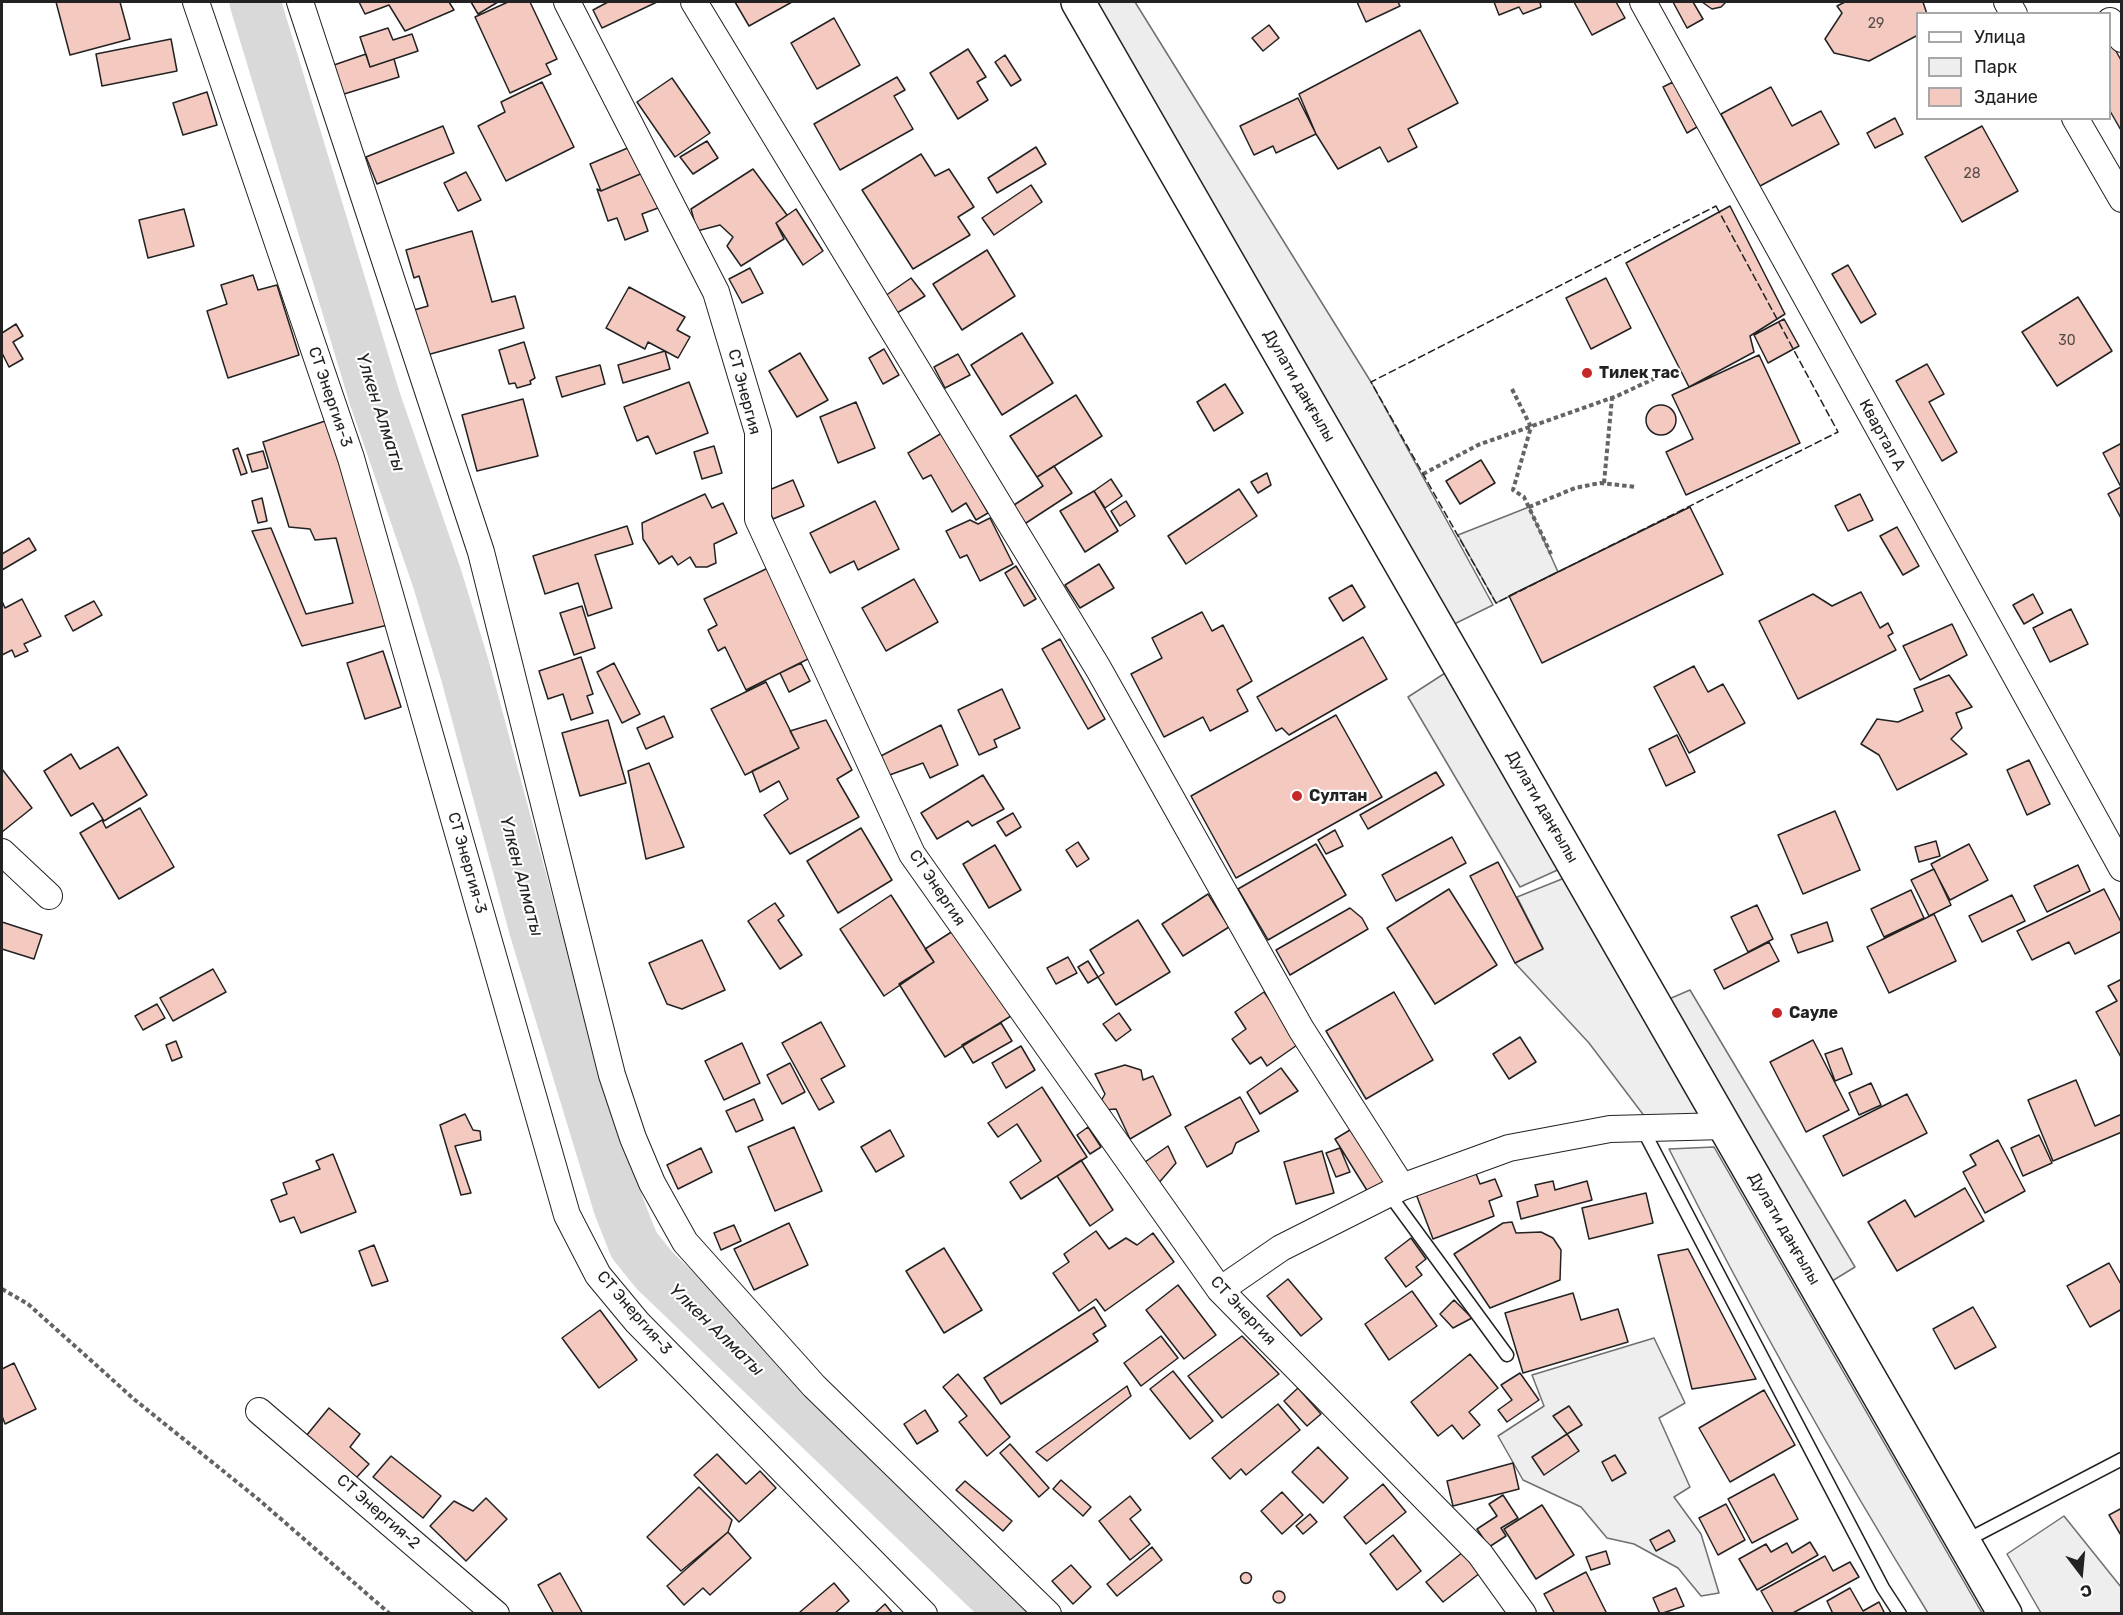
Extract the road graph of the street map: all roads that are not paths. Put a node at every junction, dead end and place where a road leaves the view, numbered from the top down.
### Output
1 (196, 2) edge
2 (300, 2) edge
3 (567, 2) edge
4 (694, 2) edge
5 (1078, 2) edge
6 (1643, 2) edge
7 (2111, 24) edge
8 (2121, 39) edge
9 (2076, 120) edge
10 (2121, 199) edge
11 (2, 852) edge
12 (2121, 868) edge
13 (49, 896) dead end
14 (1725, 1126) junction
15 (1642, 1128) junction
16 (1395, 1190) junction
17 (1221, 1290) junction
18 (1507, 1355) dead end
19 (259, 1411) dead end
20 (2121, 1459) edge
21 (1964, 1542) junction
22 (496, 1614) edge
23 (924, 1614) edge
24 (1048, 1614) edge
25 (1523, 1614) edge
26 (1900, 1614) edge
27 (2005, 1614) edge

1 - 23 street, СТ Энергия-3
2 - 24 street
3 - 17 street, СТ Энергия
4 - 16 street
5 - 14 main road, Дулати даңғылы
6 - 12 street, Квартал А
7 - 8 street
9 - 10 street
11 - 13 street
14 - 15 street
14 - 21 main road, Дулати даңғылы
15 - 16 street
15 - 26 lane
16 - 17 street
16 - 18 lane
17 - 25 street, СТ Энергия
19 - 22 street, СТ Энергия-2
20 - 21 lane
21 - 27 main road, Дулати даңғылы

